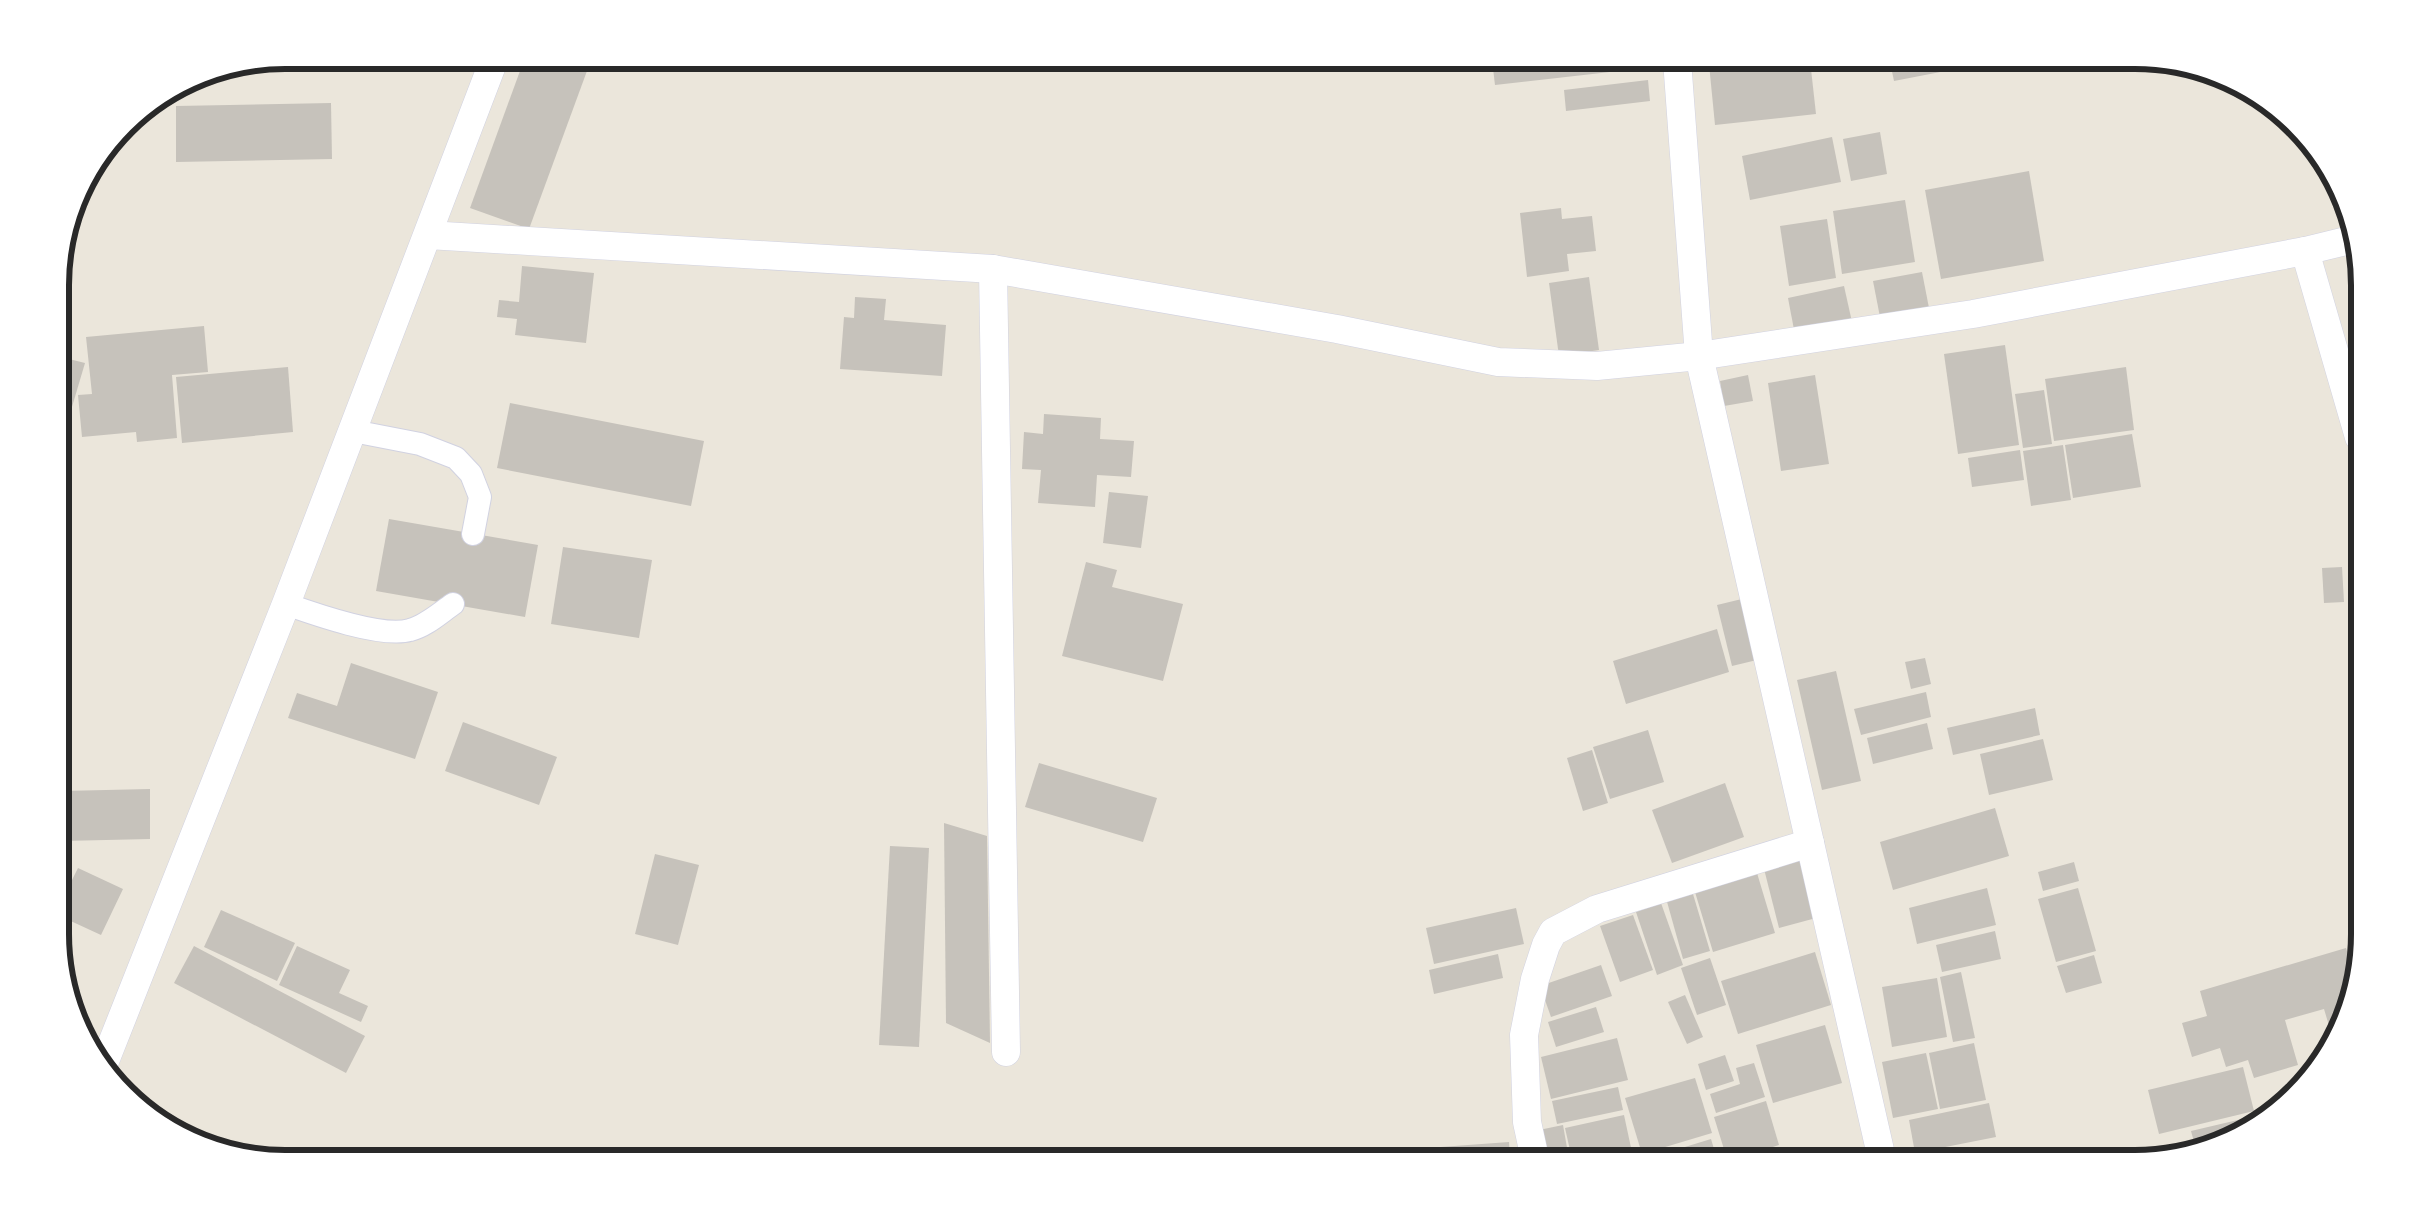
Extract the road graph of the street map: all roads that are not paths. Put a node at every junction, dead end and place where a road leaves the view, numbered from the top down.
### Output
1 (491, 69) edge
2 (1678, 69) edge
3 (428, 235) junction
4 (2347, 241) edge
5 (2306, 251) junction
6 (993, 269) junction
7 (1700, 356) junction
8 (2351, 409) edge
9 (353, 431) junction
10 (473, 534) dead end
11 (286, 604) junction
12 (453, 604) dead end
13 (1810, 844) junction
14 (1006, 1052) dead end
15 (107, 1057) edge
16 (1533, 1150) edge
17 (1880, 1150) edge

1 - 3 street
2 - 7 street
3 - 6 street
3 - 9 street
4 - 5 street
5 - 7 street
5 - 8 street
6 - 7 street
6 - 14 street
7 - 13 street
9 - 10 lane
9 - 11 street
11 - 12 lane
11 - 15 street
13 - 16 street
13 - 17 street

